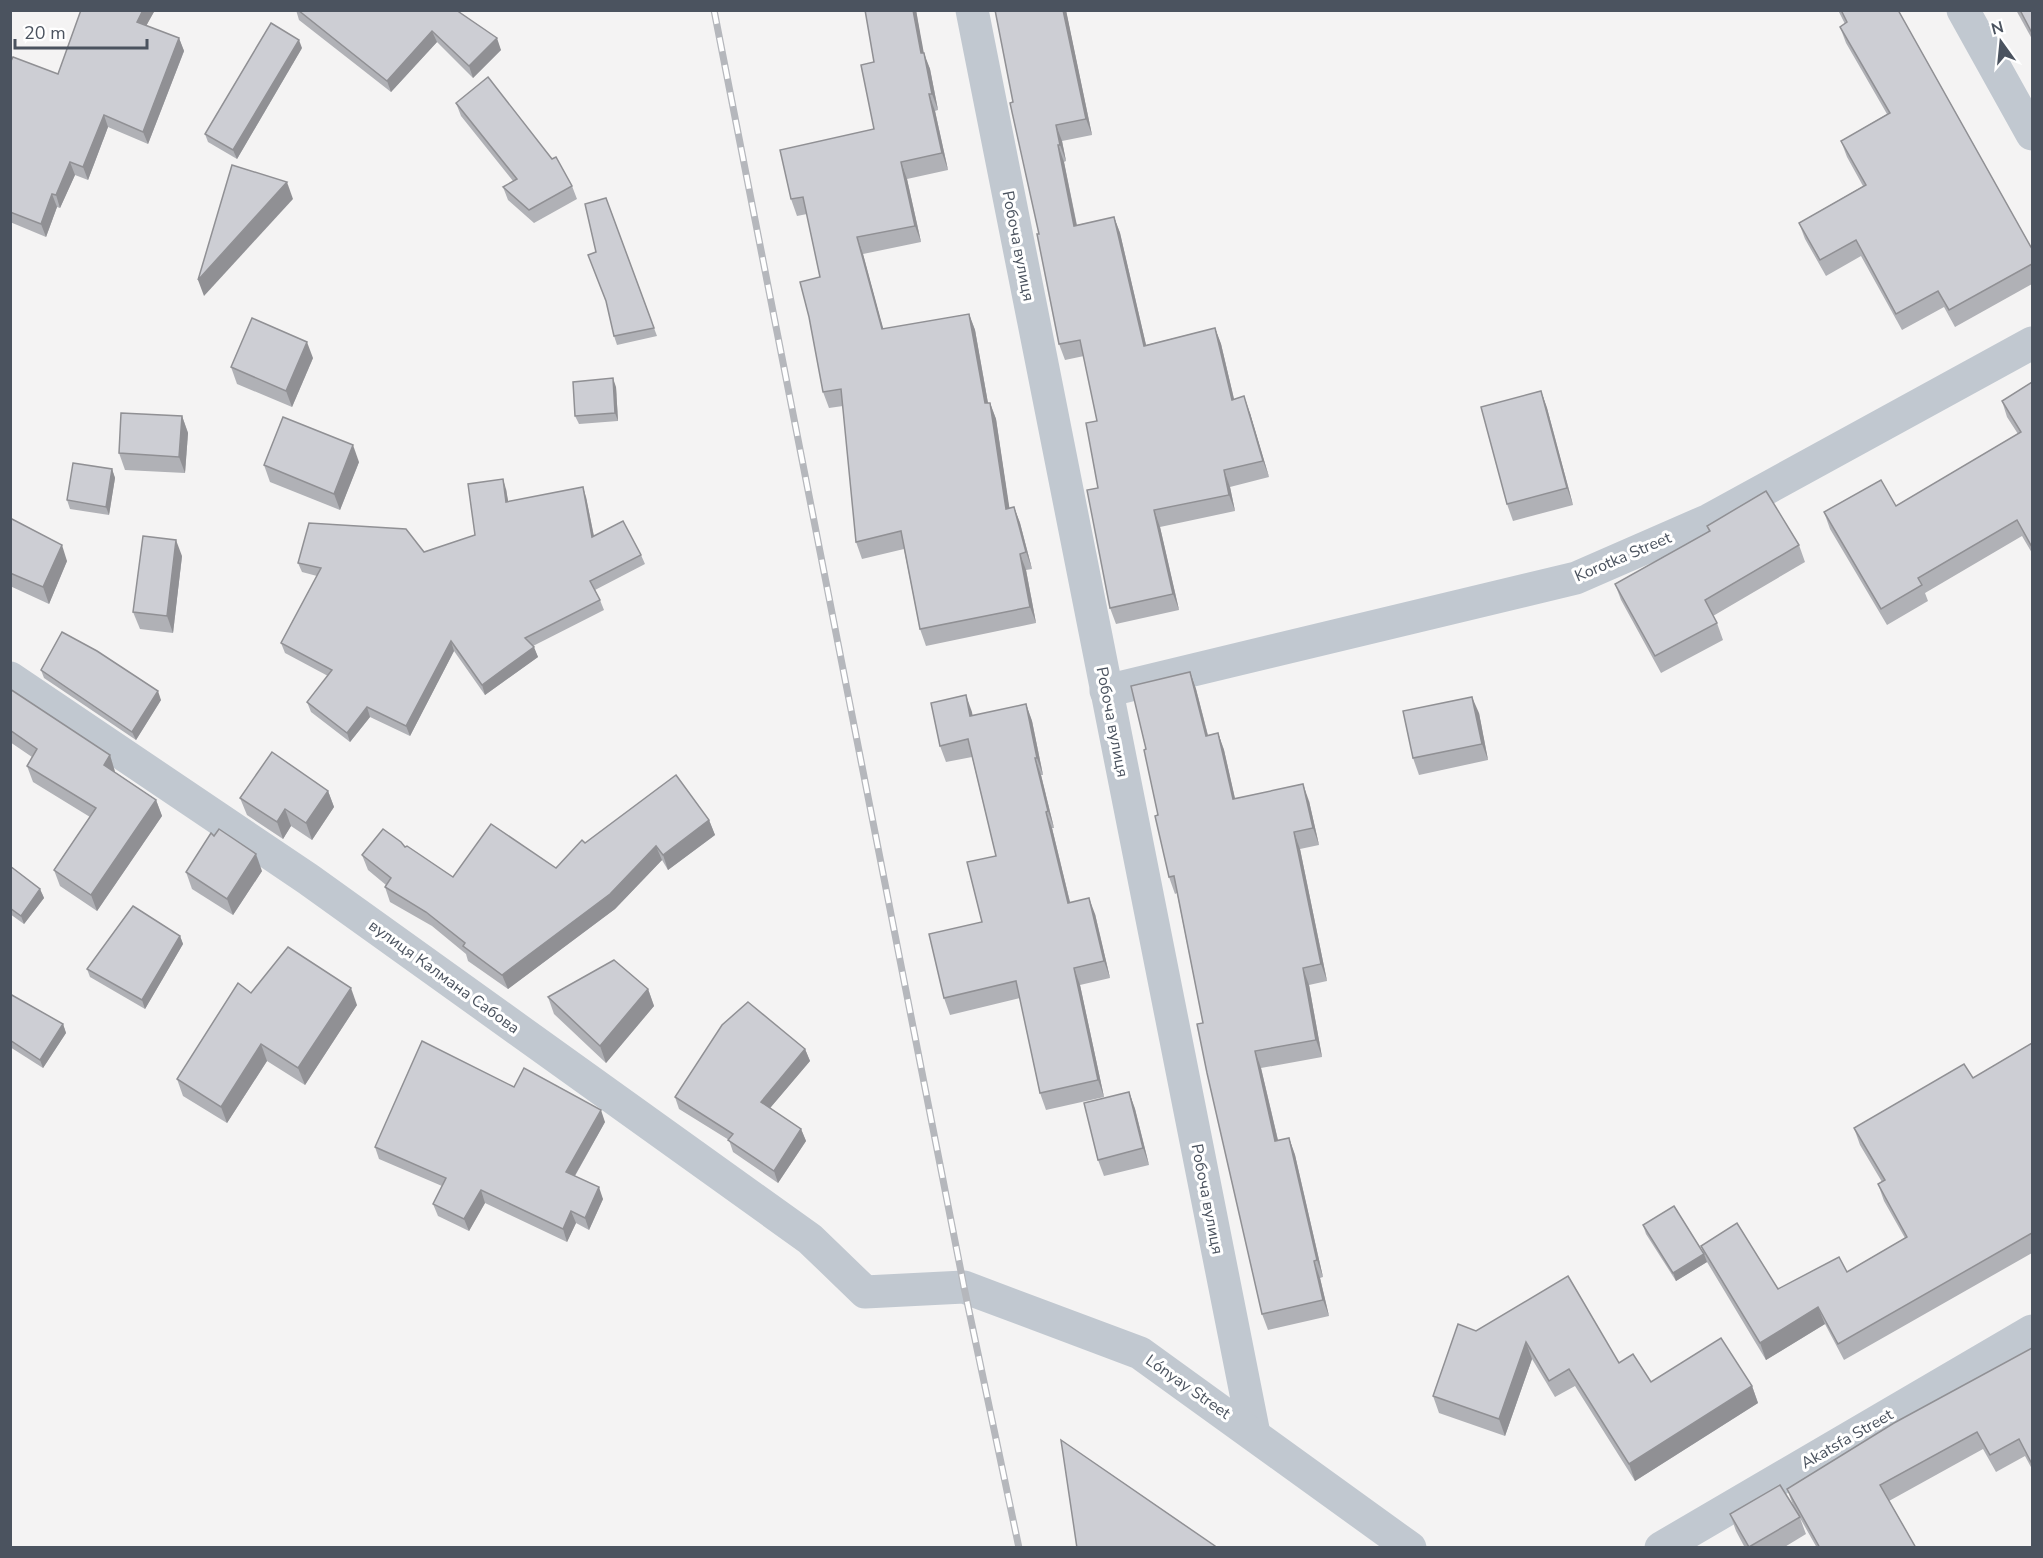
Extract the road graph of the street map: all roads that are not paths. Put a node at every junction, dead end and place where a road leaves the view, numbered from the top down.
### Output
1 (972, 10) edge
2 (1963, 10) edge
3 (2032, 134) edge
4 (2032, 343) edge
5 (10, 678) edge
6 (1106, 691) junction
7 (864, 1292) joint
8 (2032, 1331) edge
9 (1254, 1434) junction
10 (1410, 1548) edge
11 (1661, 1548) edge

1 - 6 street, Робоча вулиця
2 - 3 street
4 - 6 street, Korotka Street
5 - 7 street, вулиця Калмана Сабова
6 - 9 street, Робоча вулиця
7 - 9 street, Lónyay Street
8 - 11 street, Akatsfa Street
9 - 10 street, Lónyay Street

